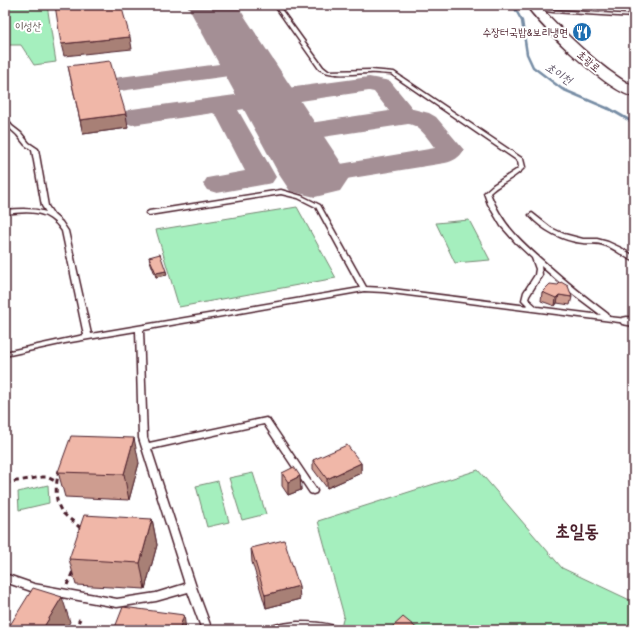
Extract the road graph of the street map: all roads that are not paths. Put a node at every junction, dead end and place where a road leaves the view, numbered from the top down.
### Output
1 (276, 5) edge
2 (534, 7) edge
3 (634, 16) edge
4 (634, 93) edge
5 (5, 116) edge
6 (5, 212) edge
7 (149, 213) dead end
8 (51, 214) junction
9 (532, 215) dead end
10 (534, 257) junction
11 (634, 259) edge
12 (364, 289) junction
13 (534, 309) junction
14 (608, 318) junction
15 (630, 322) edge
16 (139, 328) junction
17 (88, 337) junction
18 (5, 354) edge
19 (146, 447) junction
20 (313, 491) dead end
21 (5, 578) edge
22 (191, 587) junction
23 (207, 630) edge
24 (275, 630) edge
25 (333, 630) edge

1 - 10 lane
2 - 3 lane
2 - 4 street, 초광로
5 - 8 lane
6 - 8 lane
7 - 12 lane
8 - 17 lane
9 - 11 lane
10 - 13 lane
10 - 14 lane
12 - 13 lane
12 - 16 lane
13 - 14 lane
14 - 15 lane
16 - 17 lane
16 - 19 lane
17 - 18 lane
19 - 20 lane
19 - 22 lane
21 - 22 lane
22 - 23 lane
24 - 25 lane

